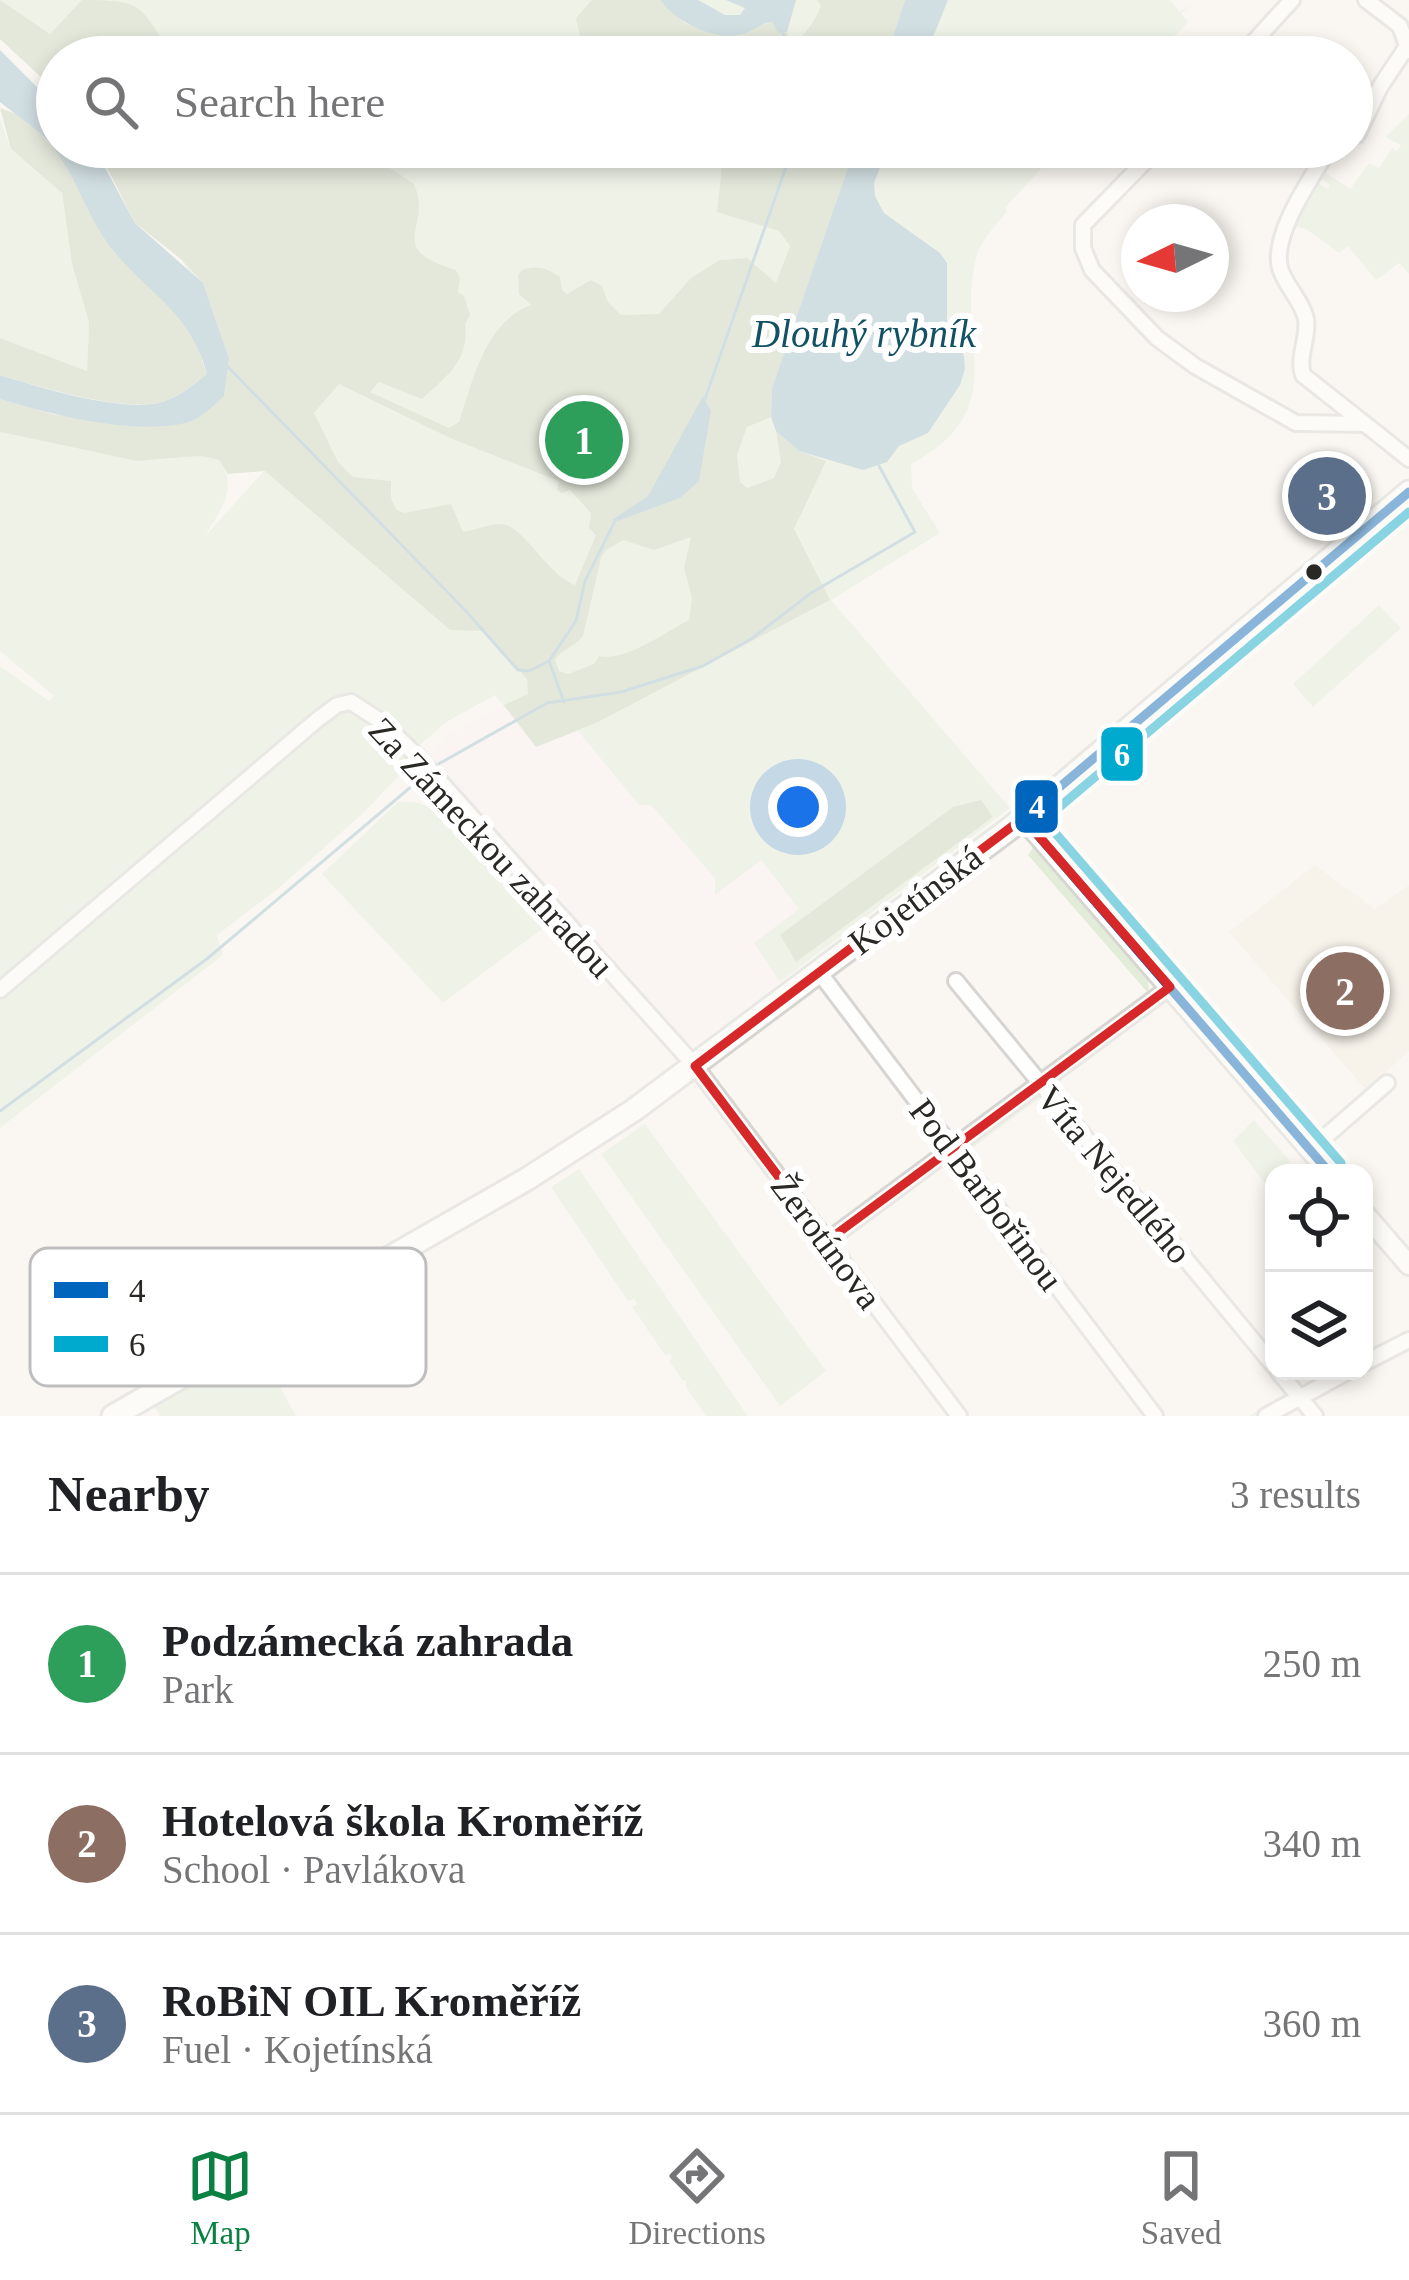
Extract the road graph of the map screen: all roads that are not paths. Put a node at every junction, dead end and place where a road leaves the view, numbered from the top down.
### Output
1 (1292, 0) edge
2 (1366, 0) edge
3 (1404, 20) edge
4 (1259, 36) edge
5 (1408, 50) edge
6 (1373, 102) edge
7 (1136, 168) edge
8 (1318, 168) edge
9 (1365, 424) junction
10 (1409, 459) edge
11 (1409, 493) edge
12 (1022, 818) junction
13 (819, 972) junction
14 (956, 981) dead end
15 (1170, 987) junction
16 (0, 989) edge
17 (695, 1066) junction
18 (1387, 1083) dead end
19 (1041, 1084) junction
20 (953, 1149) junction
21 (1310, 1150) junction
22 (1322, 1164) edge
23 (1373, 1223) edge
24 (827, 1241) junction
25 (406, 1248) edge
26 (1409, 1265) edge
27 (1409, 1340) edge
28 (1265, 1355) edge
29 (1373, 1358) edge
30 (1285, 1380) edge
31 (1331, 1380) edge
32 (165, 1386) edge
33 (1298, 1396) junction
34 (113, 1416) edge
35 (958, 1416) edge
36 (1155, 1416) edge
37 (1266, 1416) edge
38 (1315, 1416) edge

1 - 4 street
2 - 3 street
3 - 5 street
5 - 6 street
7 - 9 street
8 - 9 street
9 - 10 street
11 - 12 main road, Kojetínská
12 - 13 main road, Kojetínská
12 - 15 main road
13 - 17 main road, Kojetínská
13 - 20 street, Pod Barbořinou
14 - 19 street, Víta Nejedlého
15 - 19 street
15 - 21 main road
16 - 17 street, Za Zámeckou zahradou
17 - 24 street, Žerotínova
17 - 25 main road, Kojetínská
18 - 21 street
19 - 20 street
19 - 28 street, Víta Nejedlého
20 - 24 street
20 - 36 street, Pod Barbořinou
21 - 22 main road
23 - 26 main road
24 - 35 street, Žerotínova
27 - 29 street
30 - 33 street, Víta Nejedlého
31 - 33 street
32 - 34 main road, Kojetínská
33 - 37 street
33 - 38 street, Víta Nejedlého

